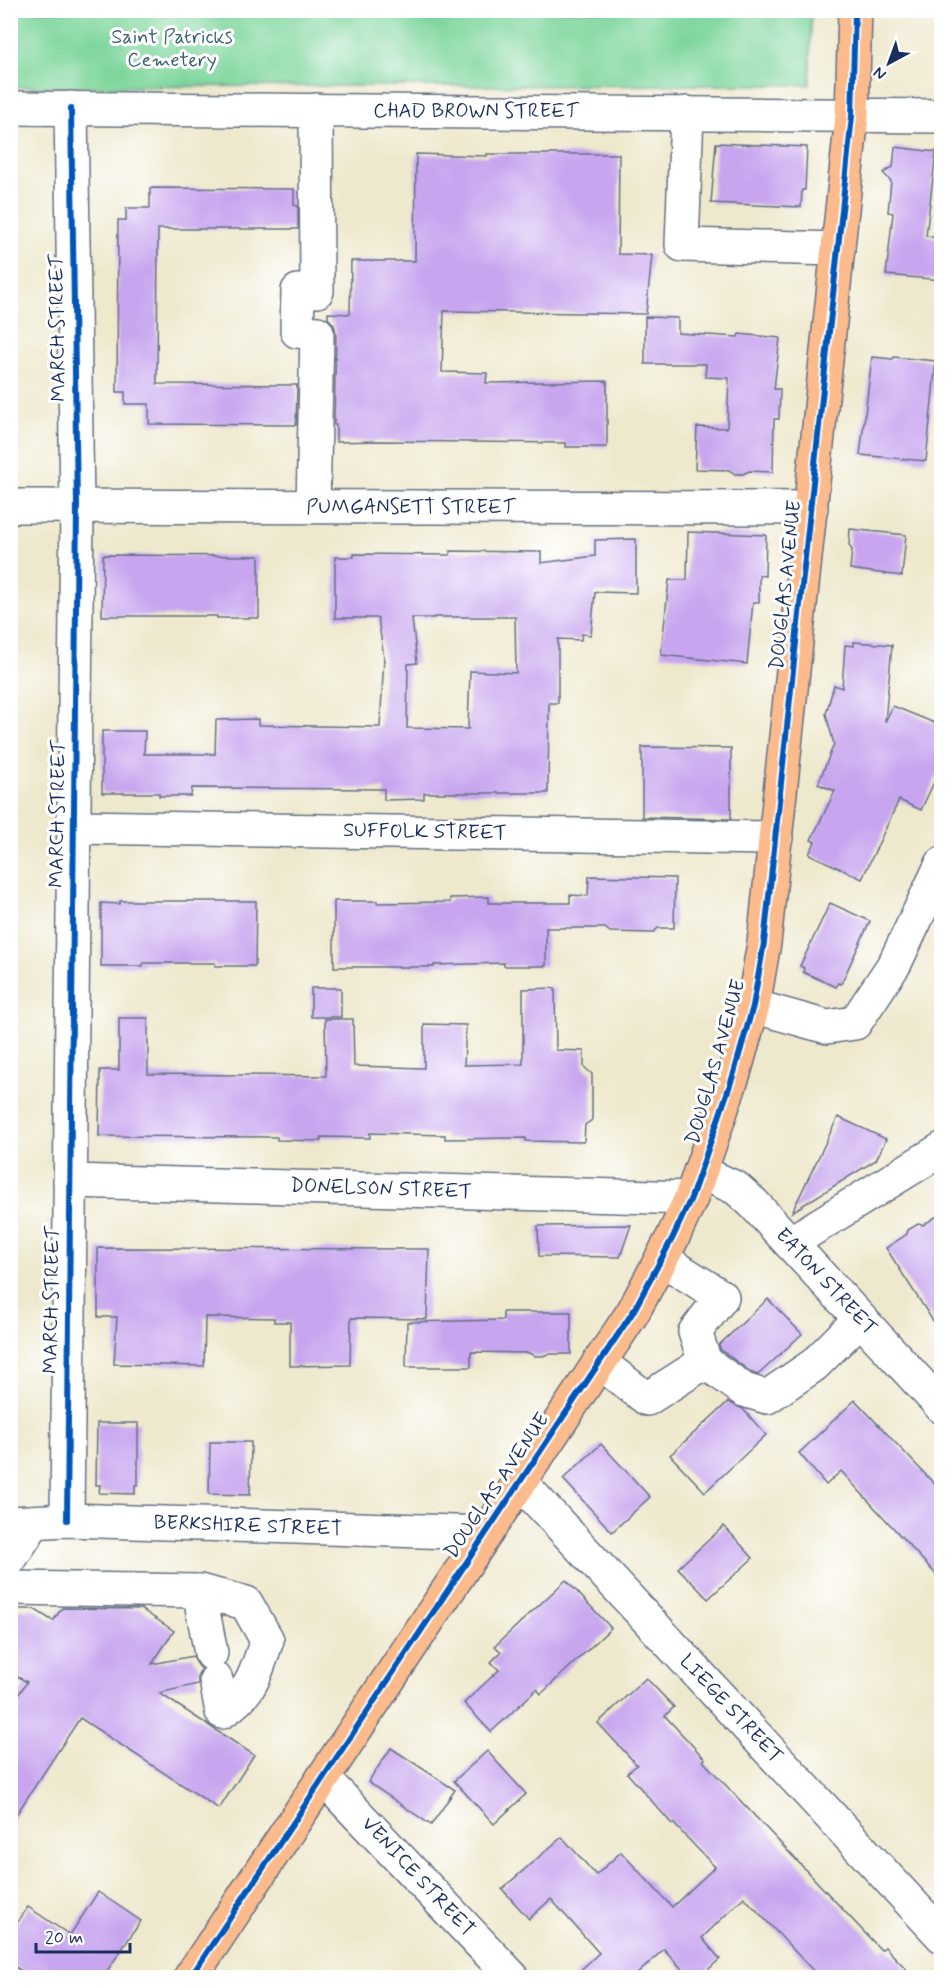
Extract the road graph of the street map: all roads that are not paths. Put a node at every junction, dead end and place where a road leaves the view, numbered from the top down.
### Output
1 (855, 10) edge
2 (10, 108) edge
3 (71, 108) junction
4 (316, 110) junction
5 (687, 113) junction
6 (852, 116) junction
7 (942, 116) edge
8 (838, 249) junction
9 (77, 506) junction
10 (313, 506) junction
11 (10, 507) edge
12 (811, 508) junction
13 (74, 827) junction
14 (776, 838) junction
15 (942, 864) edge
16 (753, 1006) junction
17 (942, 1149) edge
18 (70, 1181) junction
19 (696, 1185) junction
20 (790, 1243) junction
21 (662, 1259) junction
22 (860, 1319) junction
23 (599, 1362) junction
24 (705, 1362) junction
25 (942, 1407) edge
26 (520, 1482) junction
27 (67, 1520) junction
28 (22, 1523) edge
29 (486, 1533) junction
30 (10, 1559) edge
31 (10, 1588) edge
32 (199, 1591) junction
33 (323, 1778) junction
34 (942, 1936) edge
35 (190, 1977) edge
36 (513, 1977) edge

1 - 6 main road, DOUGLAS AVENUE
2 - 3 street, CHAD BROWN STREET
3 - 4 street, CHAD BROWN STREET
3 - 9 street, MARCH STREET
4 - 5 street, CHAD BROWN STREET
4 - 10 street
5 - 6 street, CHAD BROWN STREET
5 - 8 street
6 - 7 street, CHAD BROWN STREET
6 - 8 main road, DOUGLAS AVENUE
8 - 12 main road, DOUGLAS AVENUE
9 - 10 street, PUMGANSETT STREET
9 - 11 street, PUMGANSETT STREET
9 - 13 street, MARCH STREET
10 - 12 street, PUMGANSETT STREET
12 - 14 main road, DOUGLAS AVENUE
13 - 14 street, SUFFOLK STREET
13 - 18 street, MARCH STREET
14 - 16 main road, DOUGLAS AVENUE
15 - 16 street
16 - 19 main road, DOUGLAS AVENUE
17 - 20 street
18 - 19 street, DONELSON STREET
18 - 27 street, MARCH STREET
19 - 20 street, EATON STREET
19 - 21 main road, DOUGLAS AVENUE
20 - 22 street, EATON STREET
21 - 23 main road, DOUGLAS AVENUE
21 - 24 street
22 - 24 street
22 - 25 street, EATON STREET
23 - 24 street
23 - 26 main road, DOUGLAS AVENUE
26 - 29 main road, DOUGLAS AVENUE
26 - 34 street, LIEGE STREET
27 - 28 street, BERKSHIRE STREET
27 - 29 street, BERKSHIRE STREET
28 - 30 street
29 - 33 main road, DOUGLAS AVENUE
31 - 32 street
32 - 32 street
33 - 35 main road, DOUGLAS AVENUE
33 - 36 street, VENICE STREET

